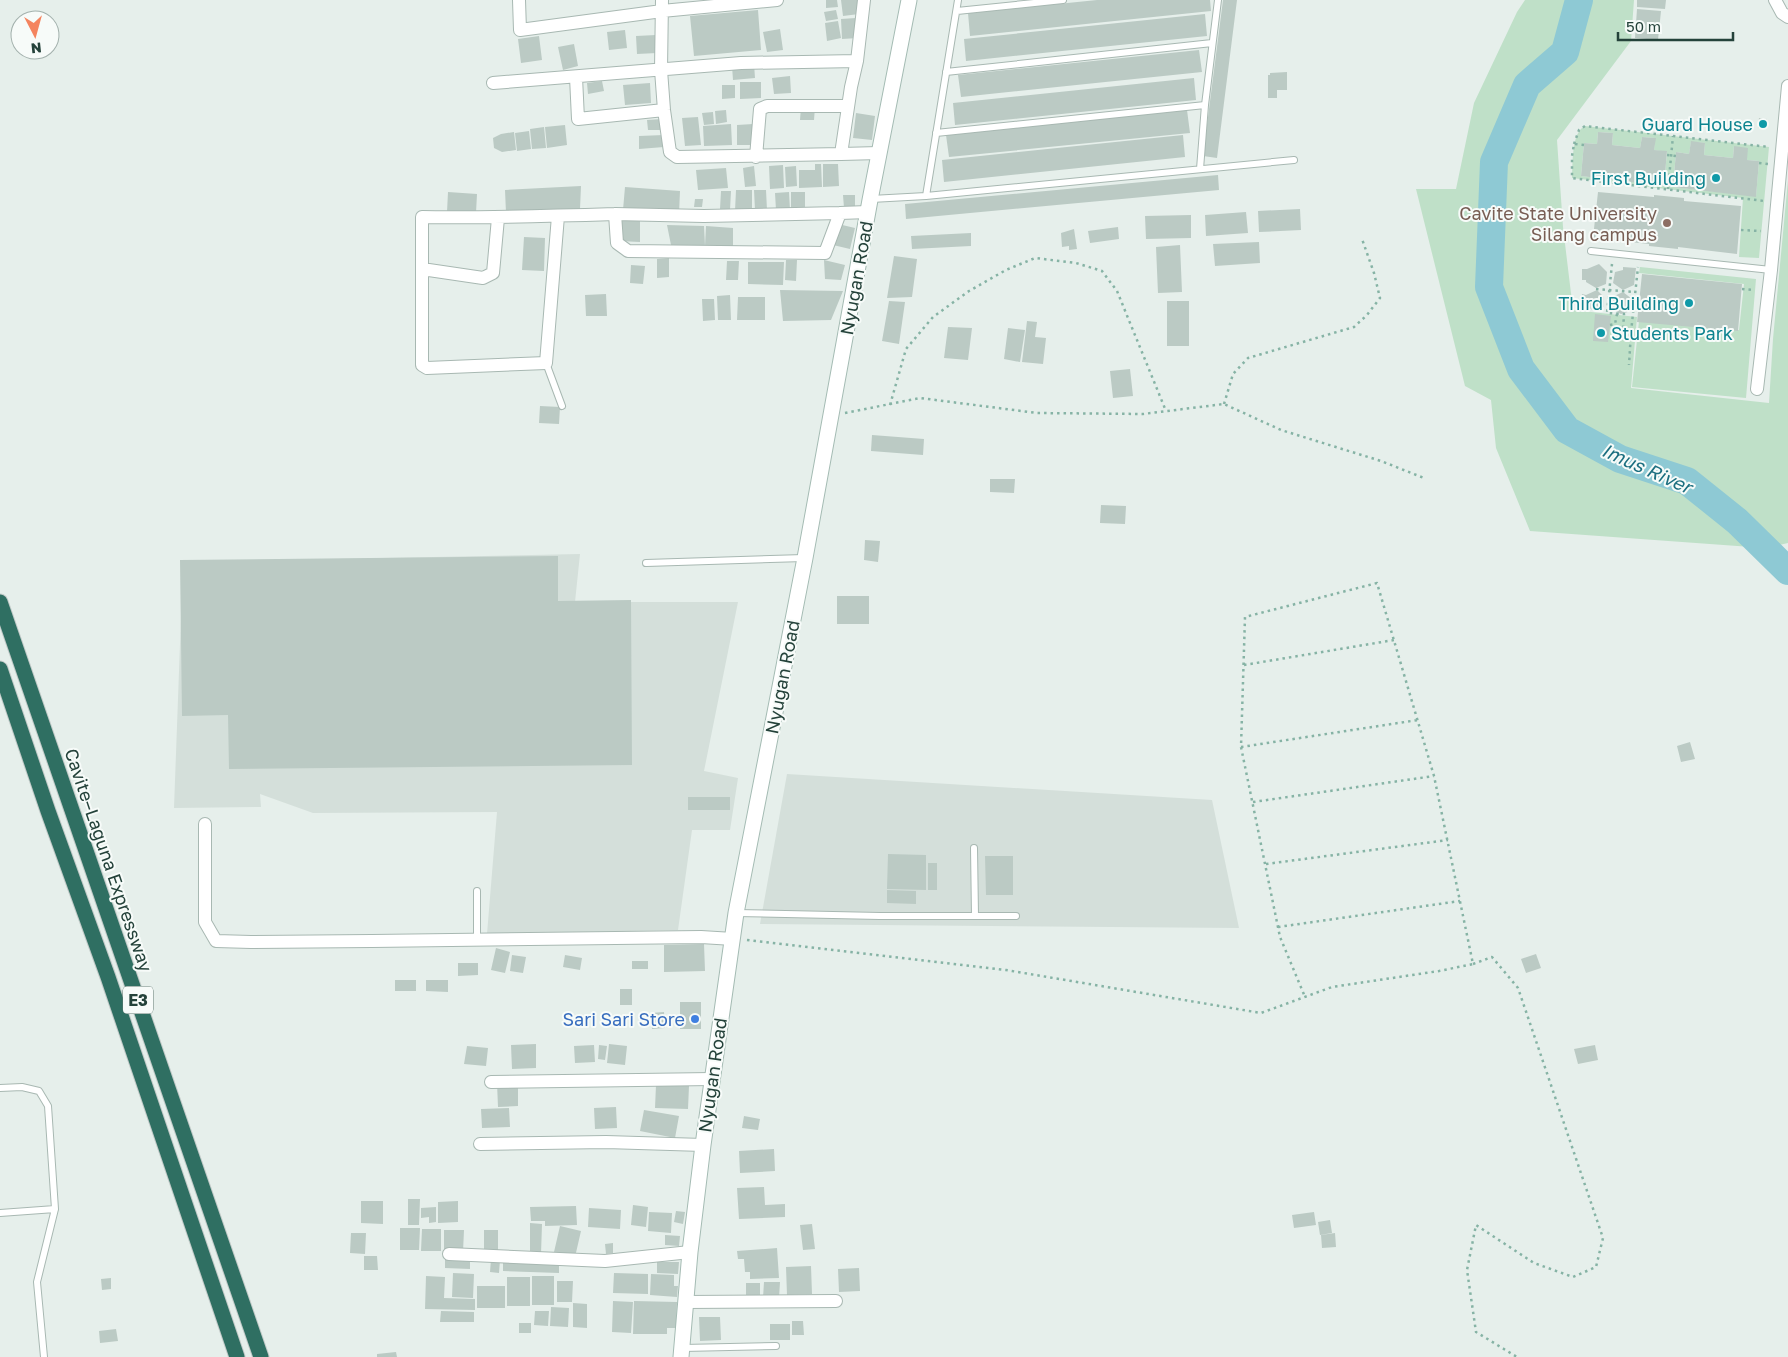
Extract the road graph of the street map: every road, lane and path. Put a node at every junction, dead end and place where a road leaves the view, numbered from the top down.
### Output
1 (519, 0) edge
2 (777, 0) edge
3 (864, 0) edge
4 (909, 0) edge
5 (958, 0) edge
6 (1063, 0) edge
7 (1218, 0) edge
8 (1775, 0) edge
9 (662, 5) edge
10 (957, 11) junction
11 (1788, 17) edge
12 (1212, 42) junction
13 (858, 62) junction
14 (661, 70) junction
15 (946, 72) junction
16 (576, 76) junction
17 (493, 83) dead end
18 (1788, 86) edge
19 (1205, 105) junction
20 (848, 106) junction
21 (664, 110) junction
22 (936, 133) junction
23 (1673, 136) junction
24 (1574, 144) junction
25 (1584, 145) dead end
26 (1769, 147) dead end
27 (879, 153) junction
28 (841, 154) junction
29 (1667, 155) dead end
30 (1671, 155) junction
31 (1676, 156) dead end
32 (756, 157) junction
33 (1294, 160) dead end
34 (1759, 163) dead end
35 (1768, 164) dead end
36 (1200, 169) junction
37 (1668, 189) junction
38 (926, 196) junction
39 (1764, 201) dead end
40 (869, 206) junction
41 (840, 213) junction
42 (615, 214) junction
43 (558, 216) junction
44 (498, 218) junction
45 (1741, 230) dead end
46 (1761, 232) dead end
47 (1362, 239) dead end
48 (1591, 251) dead end
49 (1612, 264) dead end
50 (1638, 267) dead end
51 (422, 269) junction
52 (1771, 270) junction
53 (1637, 278) junction
54 (1641, 279) dead end
55 (1754, 284) dead end
56 (1596, 289) dead end
57 (1742, 289) dead end
58 (1610, 290) junction
59 (1635, 292) junction
60 (1617, 314) junction
61 (1610, 325) dead end
62 (1631, 332) junction
63 (546, 363) junction
64 (1628, 365) dead end
65 (1757, 389) dead end
66 (1224, 404) junction
67 (890, 405) junction
68 (562, 406) dead end
69 (1167, 411) junction
70 (831, 415) junction
71 (1424, 478) dead end
72 (806, 558) junction
73 (646, 563) dead end
74 (0, 602) edge
75 (1394, 640) junction
76 (1244, 665) junction
77 (0, 669) edge
78 (1418, 720) junction
79 (1241, 747) junction
80 (1434, 776) junction
81 (1252, 802) junction
82 (205, 824) dead end
83 (1448, 840) junction
84 (974, 848) dead end
85 (1265, 864) junction
86 (477, 891) dead end
87 (1460, 901) junction
88 (736, 913) junction
89 (975, 916) junction
90 (1016, 916) dead end
91 (1278, 928) junction
92 (477, 939) junction
93 (733, 939) junction
94 (1473, 964) junction
95 (1305, 997) junction
96 (712, 1079) junction
97 (491, 1082) dead end
98 (0, 1088) edge
99 (480, 1144) dead end
100 (703, 1145) junction
101 (55, 1209) junction
102 (0, 1213) edge
103 (690, 1252) junction
104 (449, 1254) dead end
105 (836, 1301) dead end
106 (686, 1302) junction
107 (776, 1346) dead end
108 (682, 1352) edge
109 (44, 1357) edge
110 (237, 1357) edge
111 (262, 1357) edge
112 (1517, 1357) edge

1 - 9 street
2 - 9 street
3 - 13 street
4 - 27 main road, Nyugan Road
5 - 10 lane
6 - 10 lane
7 - 12 lane
8 - 11 street
9 - 14 street
10 - 15 lane
12 - 15 lane
12 - 19 lane
13 - 14 street
13 - 20 street
14 - 16 street
14 - 21 street
15 - 22 lane
16 - 17 street
16 - 21 street
18 - 52 street
19 - 22 lane
19 - 36 lane
20 - 28 street
20 - 32 street
21 - 32 street
22 - 38 lane
23 - 24 path
23 - 26 path
23 - 30 path
24 - 25 path
24 - 37 path
27 - 28 street
27 - 40 main road, Nyugan Road
28 - 32 street
29 - 30 path
30 - 31 path
30 - 37 path
33 - 36 lane
34 - 35 path
36 - 38 lane
37 - 39 path
38 - 40 lane
40 - 41 street
40 - 70 main road, Nyugan Road
41 - 42 street
41 - 42 street
42 - 43 street
43 - 44 street
43 - 63 street
44 - 51 street
44 - 51 street
45 - 46 path
47 - 66 path
48 - 52 lane
49 - 58 path
50 - 53 path
51 - 63 street
52 - 65 street
53 - 54 path
53 - 59 path
55 - 57 path
56 - 58 path
58 - 59 path
58 - 60 path
59 - 62 path
60 - 61 path
60 - 62 path
62 - 64 path
63 - 68 lane
66 - 69 path
66 - 71 path
67 - 69 path
67 - 69 path
67 - 70 path
70 - 72 main road, Nyugan Road
72 - 73 lane
72 - 88 main road, Nyugan Road
74 - 111 highway, Cavite–Laguna Expressway / E3
75 - 76 path
75 - 76 path
75 - 78 path
76 - 79 path
77 - 110 highway, E3
78 - 79 path
78 - 80 path
79 - 81 path
80 - 81 path
80 - 83 path
81 - 85 path
82 - 92 street
83 - 85 path
83 - 87 path
84 - 89 lane
85 - 91 path
86 - 92 lane
87 - 91 path
87 - 94 path
88 - 89 lane
88 - 93 main road, Nyugan Road
89 - 90 lane
91 - 95 path
92 - 93 street
93 - 95 path
93 - 96 main road, Nyugan Road
94 - 95 path
94 - 112 path
96 - 97 street
96 - 100 main road, Nyugan Road
98 - 101 lane
99 - 100 street
100 - 103 main road, Nyugan Road
101 - 102 lane
101 - 109 lane
103 - 104 street
103 - 106 main road, Nyugan Road
105 - 106 street
106 - 108 main road, Nyugan Road
107 - 108 lane

